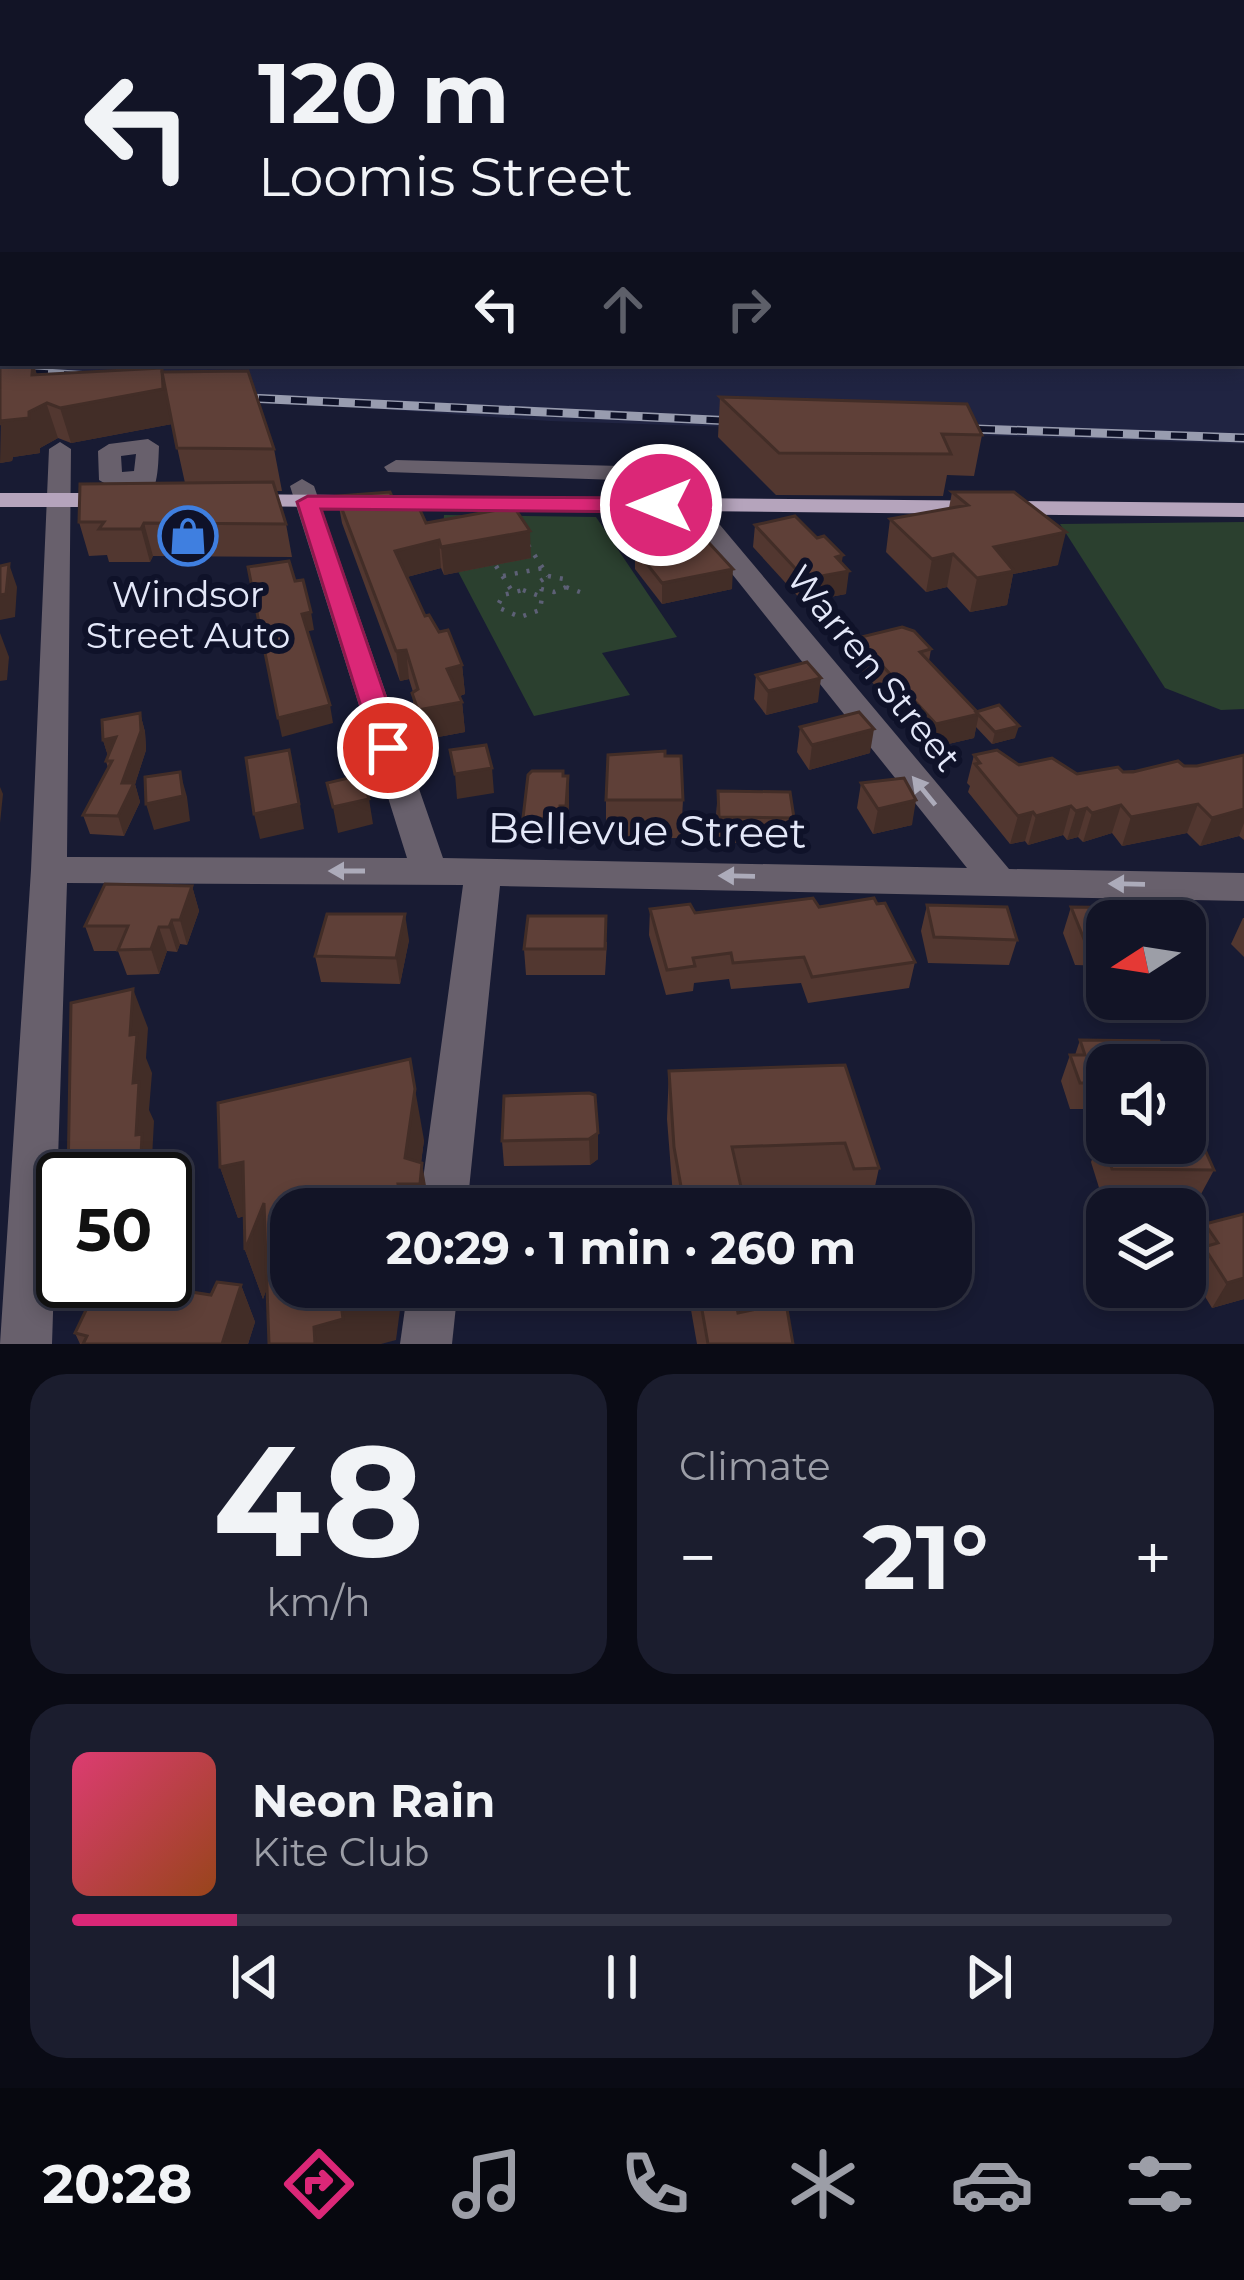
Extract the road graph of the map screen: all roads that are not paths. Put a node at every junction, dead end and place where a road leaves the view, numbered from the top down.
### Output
1 (60, 448) dead end
2 (396, 467) dead end
3 (146, 492) edge
4 (305, 494) junction
5 (0, 500) edge
6 (58, 500) junction
7 (222, 501) edge
8 (675, 505) junction
9 (1244, 510) edge
10 (49, 870) junction
11 (429, 872) junction
12 (483, 872) junction
13 (998, 881) junction
14 (1244, 887) edge
15 (445, 1188) edge
16 (430, 1308) edge
17 (26, 1344) edge
18 (426, 1344) edge

1 - 6 street
2 - 8 street, Warren Street
3 - 6 main road
4 - 7 main road
4 - 8 main road
4 - 11 street
5 - 6 main road
6 - 10 street
8 - 9 main road
13 -> 8 street, Warren Street
11 -> 10 street, Bellevue Street
10 - 17 street
11 - 12 street, Bellevue Street
13 -> 12 street, Bellevue Street
12 - 15 street
14 -> 13 street, Bellevue Street
16 - 18 street

